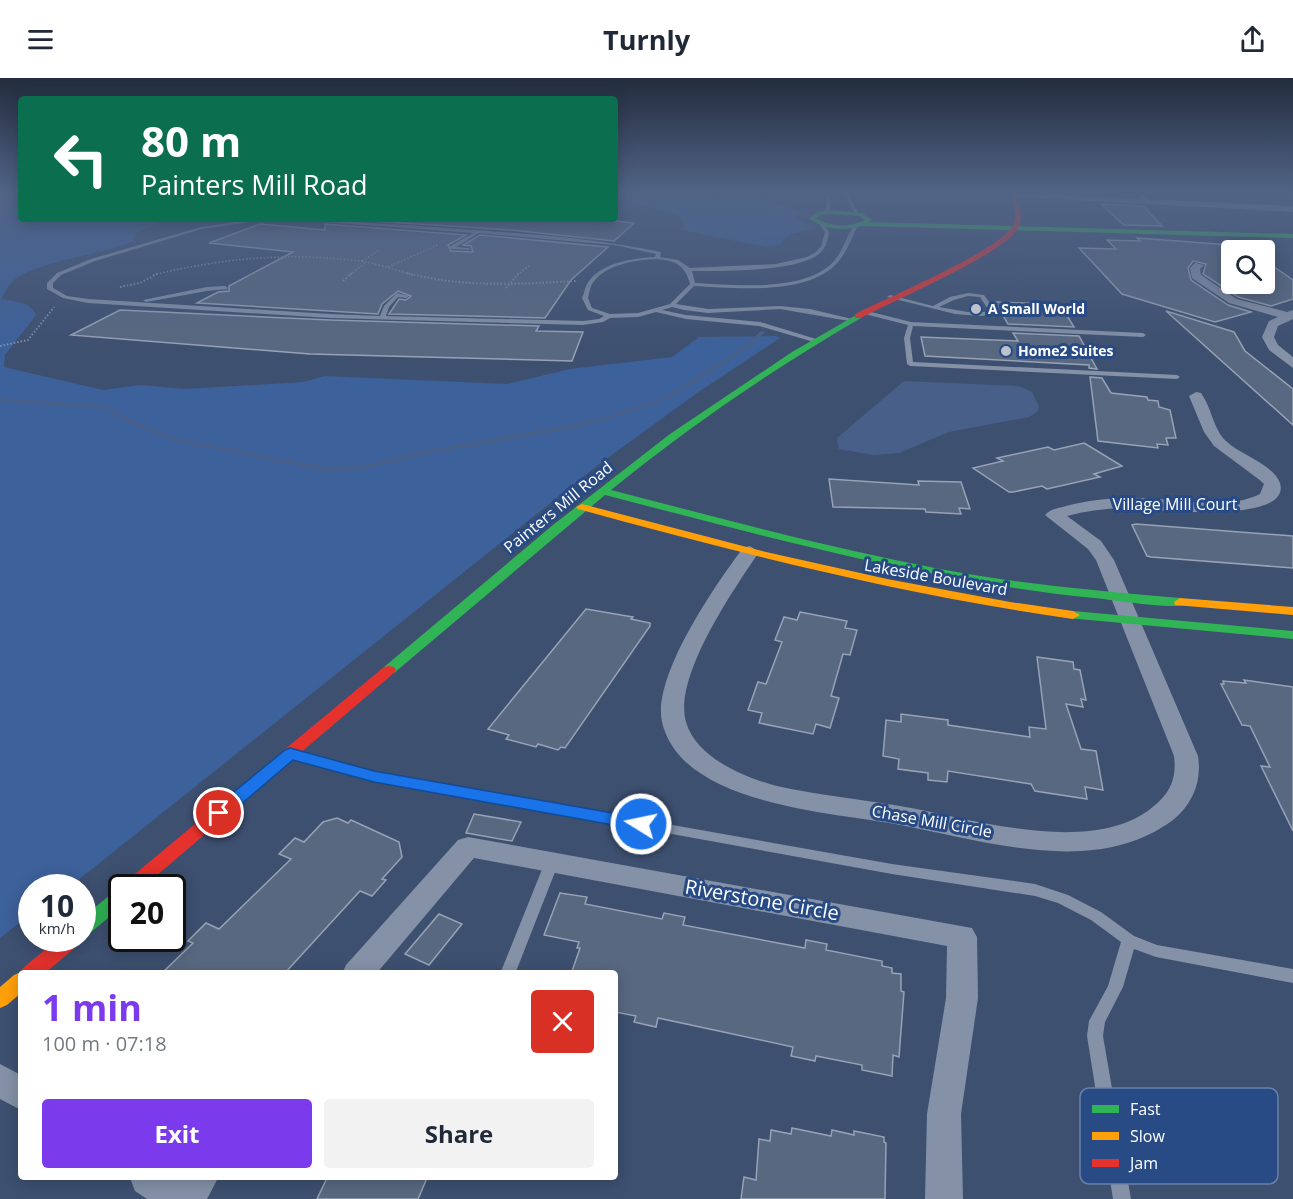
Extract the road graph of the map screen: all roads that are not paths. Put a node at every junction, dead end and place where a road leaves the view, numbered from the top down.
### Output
1 (145, 244) edge
2 (457, 244) edge
3 (617, 244) edge
4 (824, 244) edge
5 (846, 244) edge
6 (997, 244) edge
7 (469, 249) dead end
8 (657, 258) junction
9 (808, 259) junction
10 (817, 260) dead end
11 (827, 261) dead end
12 (836, 263) junction
13 (1199, 265) dead end
14 (689, 270) junction
15 (693, 285) junction
16 (225, 288) dead end
17 (406, 296) dead end
18 (890, 297) junction
19 (134, 303) junction
20 (672, 305) junction
21 (935, 307) junction
22 (656, 310) junction
23 (702, 311) junction
24 (863, 312) junction
25 (1290, 315) edge
26 (609, 316) junction
27 (382, 318) junction
28 (698, 318) junction
29 (849, 319) junction
30 (911, 324) junction
31 (922, 326) junction
32 (986, 328) junction
33 (938, 330) dead end
34 (977, 332) dead end
35 (1143, 335) dead end
36 (814, 340) junction
37 (1293, 364) edge
38 (1177, 377) dead end
39 (1196, 396) dead end
40 (648, 456) junction
41 (652, 475) dead end
42 (603, 491) junction
43 (661, 494) dead end
44 (582, 507) junction
45 (685, 513) junction
46 (750, 552) junction
47 (1121, 596) junction
48 (1293, 611) edge
49 (1131, 621) junction
50 (1293, 635) edge
51 (290, 754) junction
52 (552, 862) junction
53 (147, 874) edge
54 (108, 907) edge
55 (96, 917) edge
56 (1129, 940) junction
57 (55, 952) edge
58 (35, 970) edge
59 (360, 970) edge
60 (509, 970) edge
61 (1293, 976) edge
62 (18, 984) edge
63 (0, 999) edge
64 (0, 1080) edge
65 (1104, 1088) edge
66 (18, 1092) edge
67 (151, 1180) edge
68 (199, 1180) edge
69 (1120, 1184) edge
70 (180, 1199) edge
71 (185, 1199) edge
72 (944, 1199) edge
73 (1122, 1199) edge

1 - 19 lane
2 - 7 lane
3 - 8 lane
4 - 9 lane
5 - 12 lane
6 - 18 main road, Painters Mill Road
8 - 14 lane
8 - 26 lane
9 - 10 lane
9 - 14 lane
11 - 12 lane
12 - 15 lane
13 - 25 street
14 - 15 lane
15 - 20 lane
16 - 19 lane
17 - 27 lane
18 - 21 lane
18 - 24 main road, Painters Mill Road
19 - 27 lane
20 - 22 lane
20 - 23 lane
21 - 21 lane
22 - 26 lane
22 - 28 lane
23 - 28 lane
23 - 29 lane
24 - 29 main road, Painters Mill Road
24 - 30 lane
25 - 37 street
26 - 27 lane
28 - 36 lane
29 - 36 main road, Painters Mill Road
30 - 31 lane
30 - 38 lane
31 - 32 lane
31 - 33 lane
32 - 34 lane
32 - 35 lane
36 - 40 main road, Painters Mill Road
39 - 47 street, Village Mill Court
40 - 41 main road
40 - 42 main road, Painters Mill Road
42 - 44 main road, Painters Mill Road
42 - 45 main road, Lakeside Boulevard
43 - 45 main road
44 - 46 main road, Lakeside Boulevard
44 - 51 main road, Painters Mill Road
45 - 47 main road, Lakeside Boulevard
46 - 49 main road, Lakeside Boulevard
46 - 49 street, Chase Mill Circle
47 - 48 main road, Lakeside Boulevard
47 - 49 street, Chase Mill Circle
49 - 50 main road, Lakeside Boulevard
51 - 53 main road, Painters Mill Road
51 - 56 lane
52 - 59 street, Riverstone Circle
52 - 60 lane
52 - 72 street, Riverstone Circle
54 - 55 main road
56 - 61 lane
56 - 65 lane
57 - 58 main road
62 - 63 main road
64 - 66 street
67 - 70 street
68 - 71 street
69 - 73 lane

